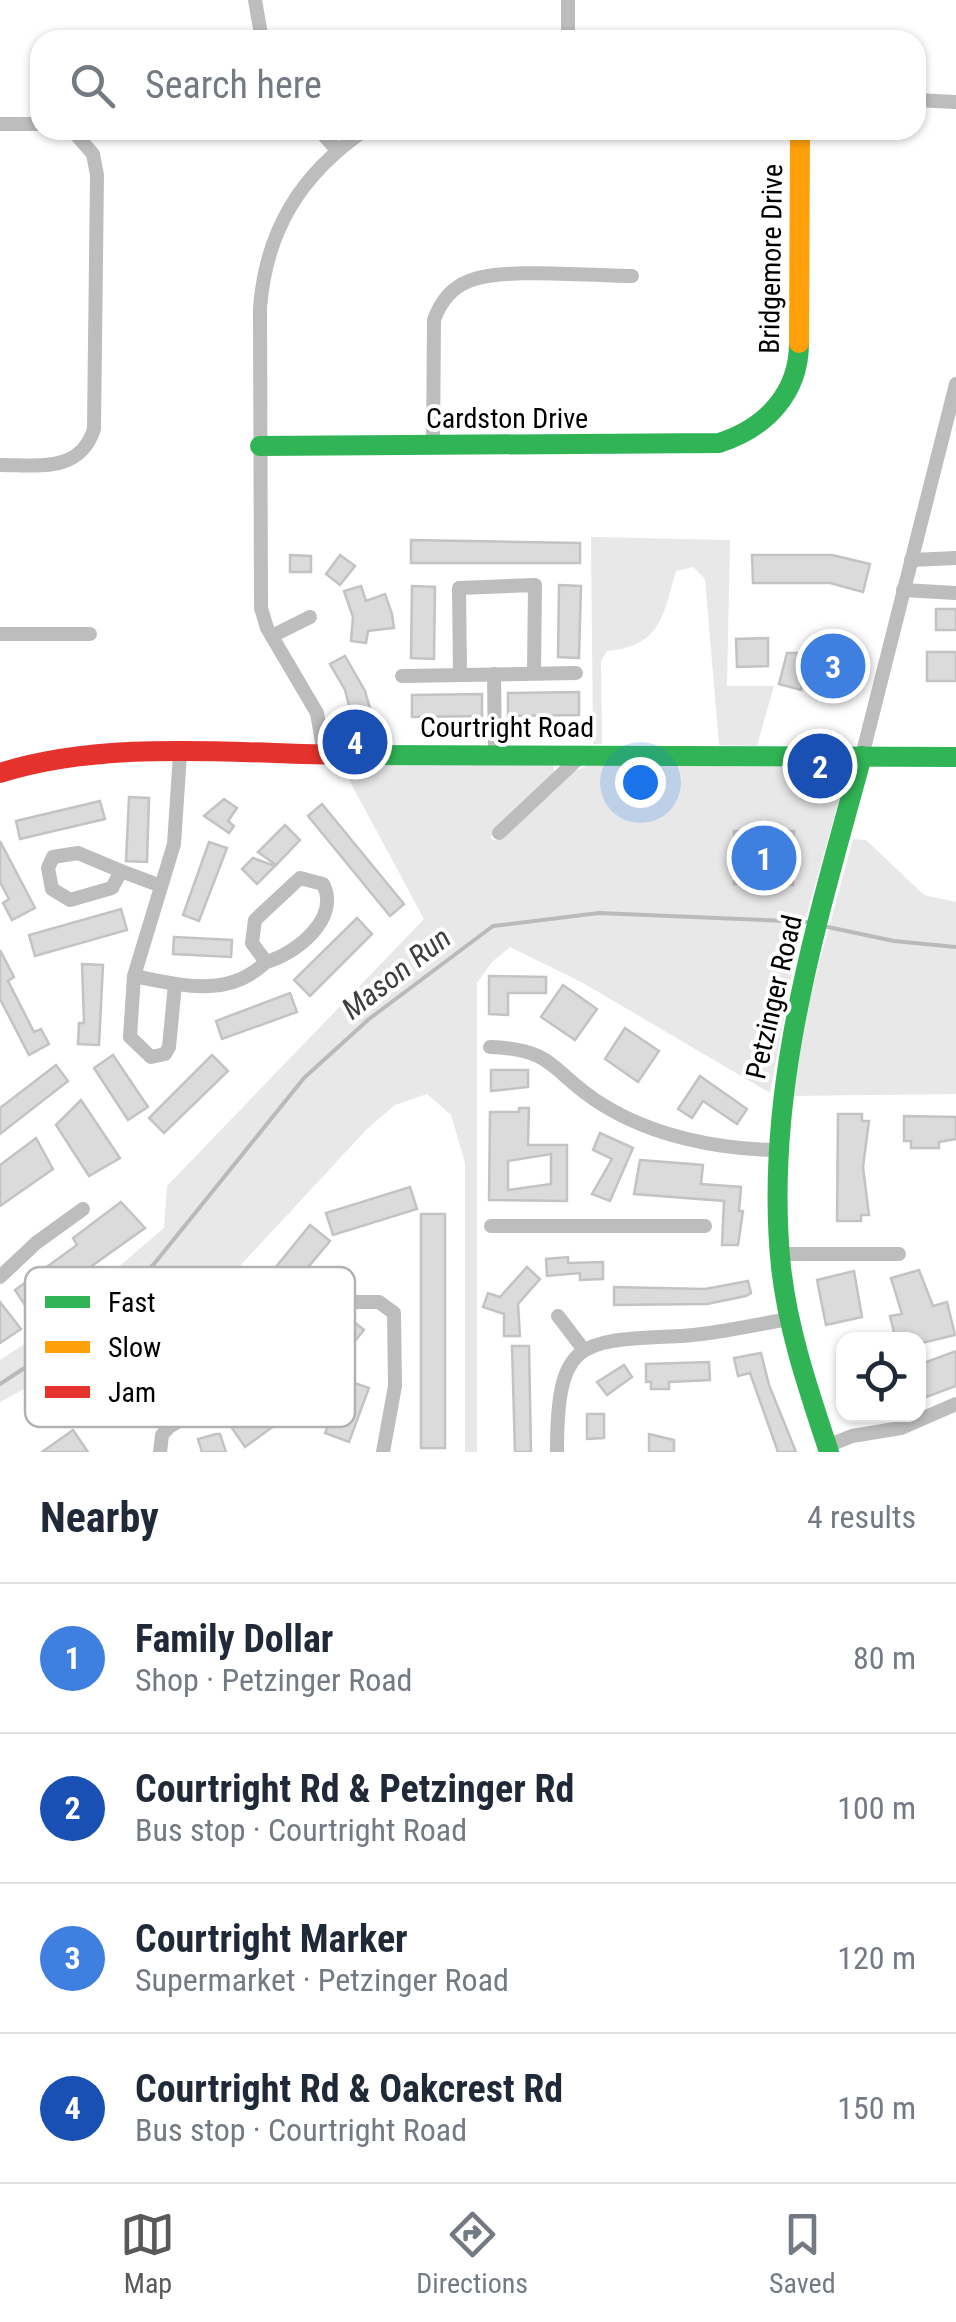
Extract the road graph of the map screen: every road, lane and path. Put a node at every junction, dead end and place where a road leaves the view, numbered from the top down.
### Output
1 (255, 0) edge
2 (568, 0) edge
3 (260, 30) edge
4 (568, 30) edge
5 (926, 100) edge
6 (956, 102) edge
7 (0, 124) edge
8 (30, 124) edge
9 (82, 140) edge
10 (328, 140) edge
11 (351, 140) edge
12 (800, 140) edge
13 (337, 150) junction
14 (632, 276) dead end
15 (956, 384) edge
16 (752, 432) joint
17 (260, 446) junction
18 (433, 446) junction
19 (938, 453) junction
20 (956, 455) edge
21 (0, 465) edge
22 (956, 558) edge
23 (911, 560) junction
24 (903, 590) junction
25 (956, 593) edge
26 (310, 617) dead end
27 (0, 634) edge
28 (90, 634) dead end
29 (272, 636) junction
30 (534, 672) junction
31 (460, 673) junction
32 (576, 673) dead end
33 (494, 674) junction
34 (402, 676) dead end
35 (180, 754) junction
36 (324, 754) junction
37 (495, 754) junction
38 (583, 755) junction
39 (862, 756) junction
40 (956, 756) edge
41 (0, 773) edge
42 (499, 833) dead end
43 (122, 872) junction
44 (161, 886) junction
45 (266, 962) junction
46 (134, 976) junction
47 (175, 984) junction
48 (490, 1047) dead end
49 (775, 1150) junction
50 (83, 1209) dead end
51 (491, 1226) dead end
52 (705, 1226) dead end
53 (779, 1254) junction
54 (898, 1254) dead end
55 (0, 1277) edge
56 (355, 1302) edge
57 (558, 1316) dead end
58 (788, 1318) junction
59 (584, 1350) junction
60 (956, 1404) edge
61 (168, 1427) edge
62 (828, 1449) edge
63 (160, 1452) edge
64 (383, 1452) edge
65 (557, 1452) edge

1 - 3 street
2 - 4 street
5 - 6 street
7 - 8 street
9 - 21 street
10 - 13 street
11 - 13 street
12 - 16 street, Bridgemore Drive
13 - 17 street
14 - 18 street
15 - 19 street, Petzinger Road
16 - 18 street, Cardston Drive
17 - 18 street, Cardston Drive
17 - 29 street
19 - 20 street
19 - 23 street, Petzinger Road
22 - 23 street
23 - 24 street, Petzinger Road
24 - 25 street
24 - 39 street, Petzinger Road
26 - 29 street
27 - 28 street
29 - 36 street
30 - 31 street
30 - 32 street
30 - 33 street
31 - 33 street
31 - 34 street
33 - 37 street
35 - 36 street, Courtright Road
35 - 41 street, Courtright Road
35 - 44 street
36 - 37 street, Courtright Road
37 - 38 street, Courtright Road
38 - 39 street, Courtright Road
38 - 42 street
39 - 40 street, Courtright Road
39 - 49 street, Petzinger Road
43 - 43 street
43 - 44 street
44 - 46 street
45 - 45 street
45 - 47 street
46 - 47 street
46 - 47 street
48 - 49 street
49 - 53 street, Petzinger Road
50 - 55 street
51 - 52 street
53 - 54 street
53 - 58 street, Petzinger Road
56 - 64 street
57 - 59 street
58 - 59 street
58 - 62 street, Petzinger Road
59 - 65 street
60 - 62 street
61 - 63 street

